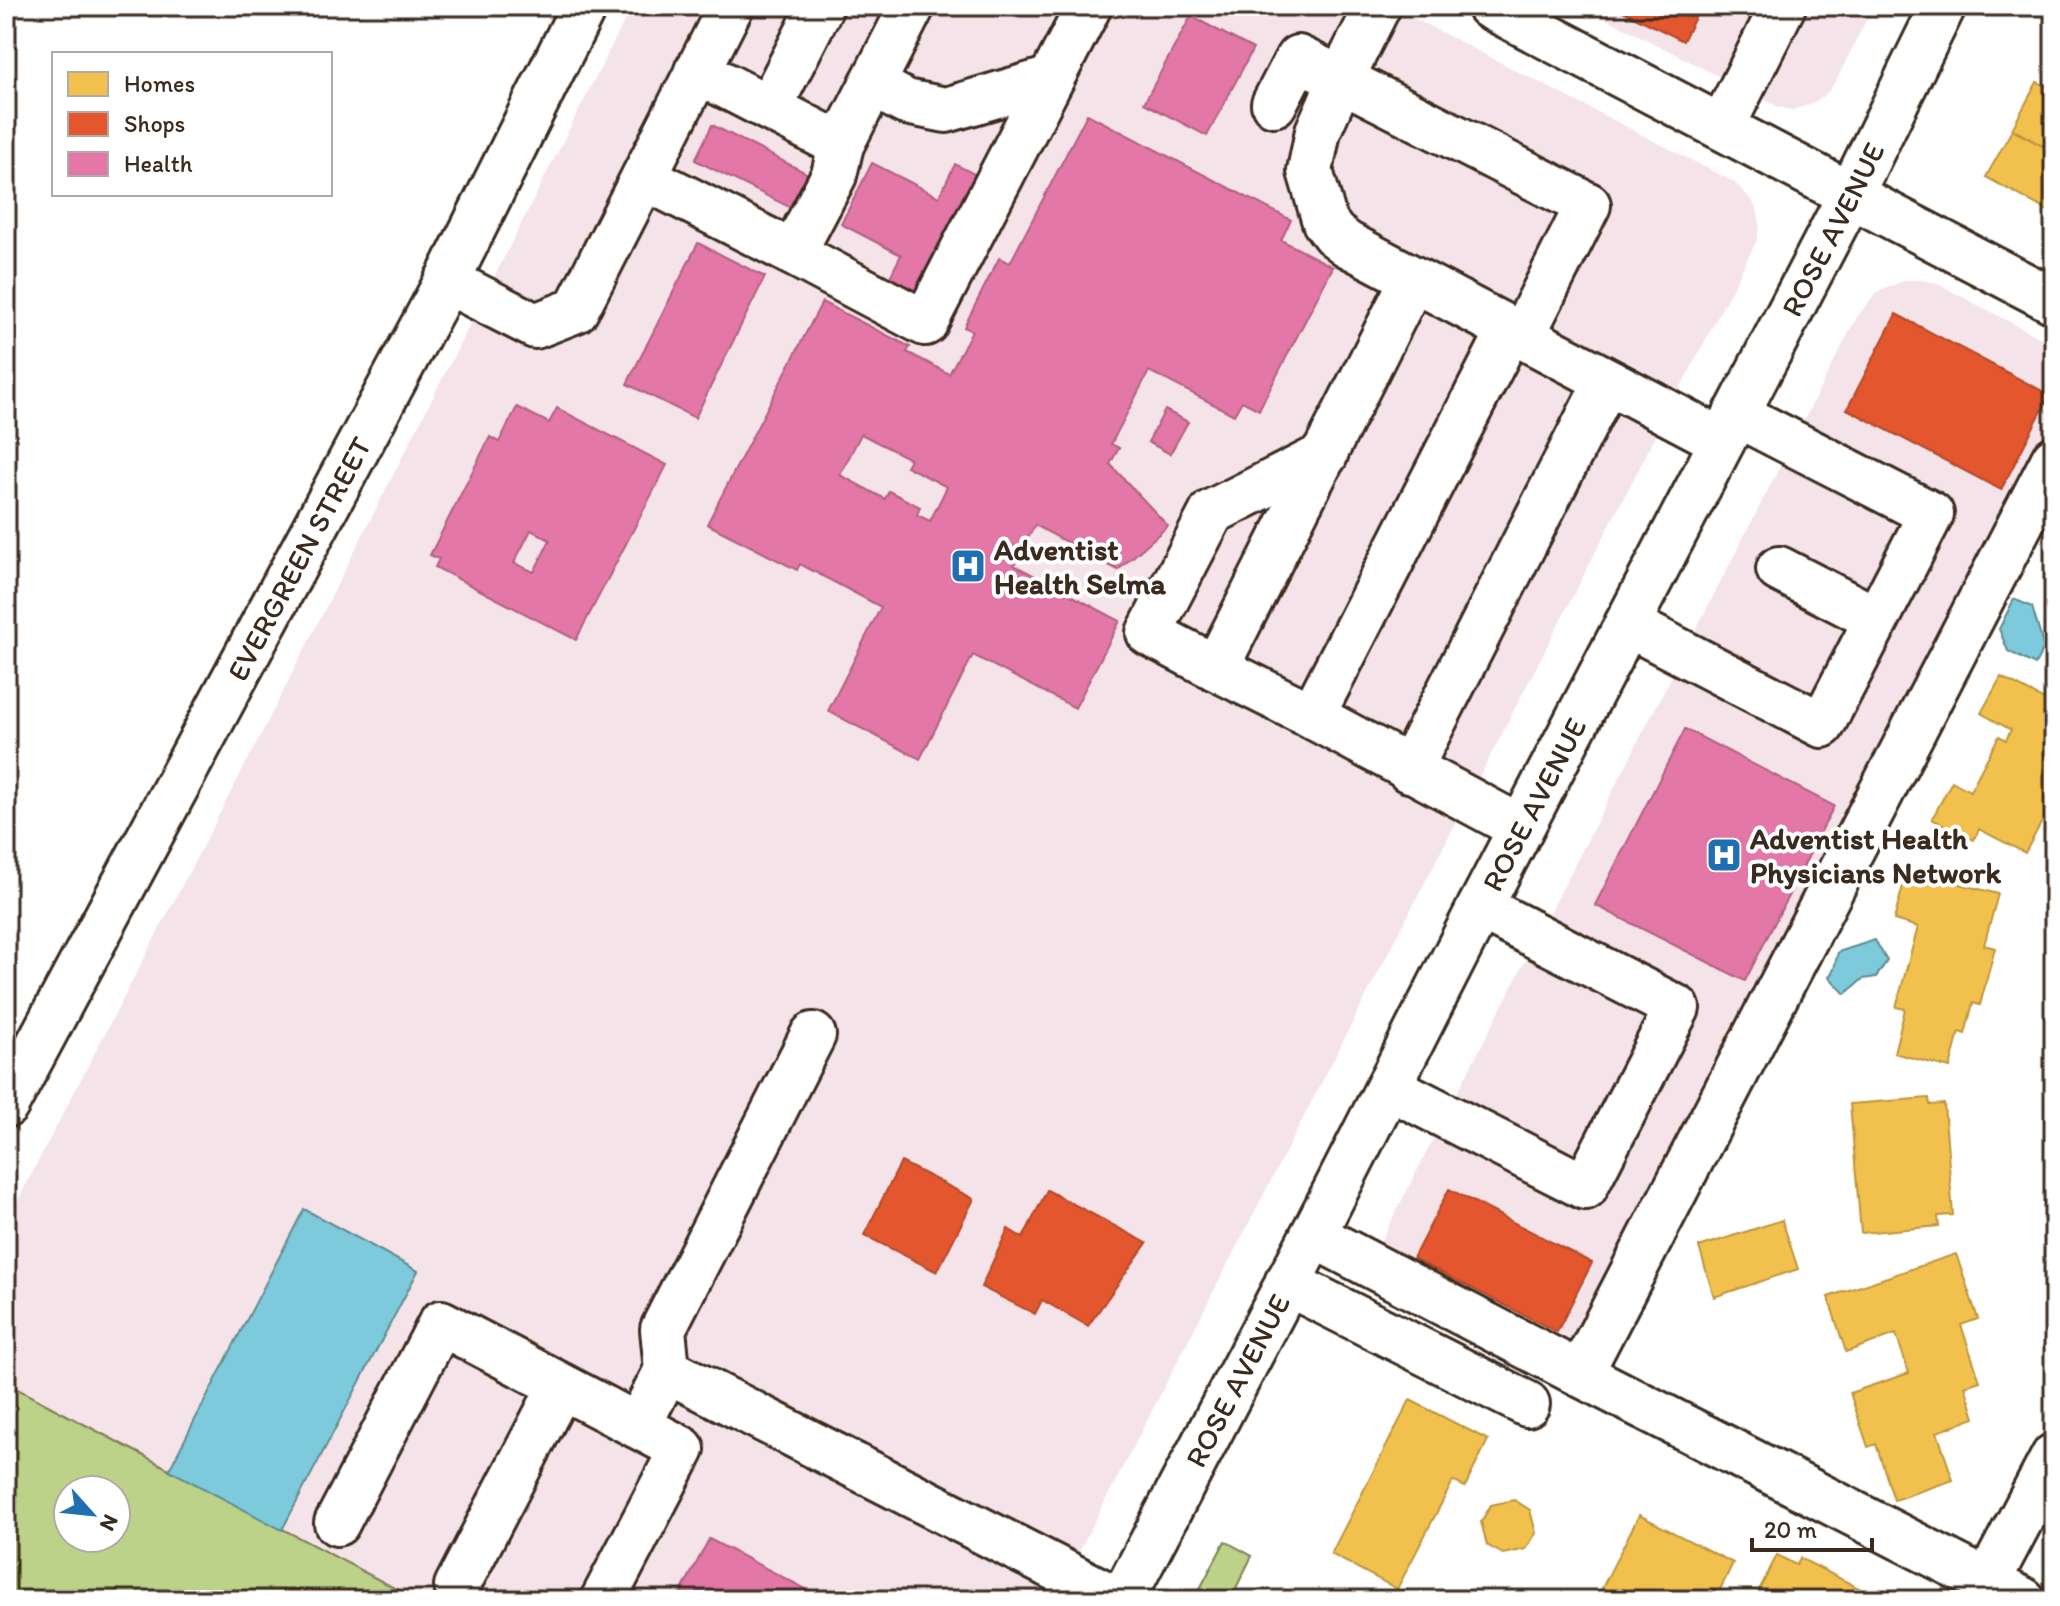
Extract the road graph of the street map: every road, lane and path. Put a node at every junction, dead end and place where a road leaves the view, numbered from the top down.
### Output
1 (584, 6) edge
2 (731, 6) edge
3 (821, 6) edge
4 (912, 6) edge
5 (1089, 6) edge
6 (1378, 6) edge
7 (1783, 6) edge
8 (1943, 6) edge
9 (1514, 12) edge
10 (697, 71) junction
11 (1051, 79) junction
12 (1341, 79) junction
13 (872, 84) junction
14 (1274, 104) dead end
15 (769, 108) junction
16 (1722, 127) junction
17 (841, 145) junction
18 (644, 177) junction
19 (1850, 196) junction
20 (793, 253) junction
21 (1413, 279) junction
22 (447, 281) junction
23 (2054, 301) edge
24 (1516, 333) junction
25 (1607, 381) junction
26 (1729, 427) junction
27 (1325, 455) junction
28 (2054, 459) edge
29 (1779, 569) dead end
30 (1876, 619) junction
31 (1627, 624) junction
32 (1216, 668) junction
33 (1312, 716) junction
34 (1409, 770) junction
35 (1521, 828) junction
36 (1480, 907) junction
37 (813, 1035) dead end
38 (1389, 1087) junction
39 (6, 1105) edge
40 (1313, 1235) junction
41 (1287, 1283) junction
42 (667, 1370) junction
43 (1580, 1374) junction
44 (561, 1386) junction
45 (1527, 1404) dead end
46 (638, 1426) junction
47 (2054, 1456) edge
48 (337, 1523) dead end
49 (457, 1586) dead end
50 (2005, 1591) edge
51 (603, 1600) edge
52 (1120, 1600) edge

1 - 22 street, EVERGREEN STREET
2 - 10 street
3 - 15 street
4 - 13 street
5 - 11 street
6 - 12 street
7 - 16 street
8 - 19 street, ROSE AVENUE
9 - 16 street
10 - 15 street
10 - 18 street
11 - 13 street
11 - 20 street
12 - 14 street
12 - 21 street
12 - 24 street
13 - 17 street
15 - 17 street
16 - 19 street
17 - 20 street
18 - 20 street
18 - 22 street
19 - 23 street
19 - 26 street, ROSE AVENUE
21 - 24 street
21 - 27 street
22 - 39 street, EVERGREEN STREET
24 - 25 street
24 - 33 street
25 - 26 street
25 - 34 street
26 - 30 street
26 - 31 street, ROSE AVENUE
27 - 32 street
27 - 32 street
28 - 43 street
29 - 30 street
30 - 31 street
31 - 35 street, ROSE AVENUE
32 - 33 street
33 - 34 street
34 - 35 street
35 - 36 street, ROSE AVENUE
36 - 38 street, ROSE AVENUE
36 - 38 street
37 - 42 street
38 - 40 street, ROSE AVENUE
40 - 41 street, ROSE AVENUE
40 - 43 street
41 - 45 street
41 - 52 street, ROSE AVENUE
42 - 46 street
42 - 52 street
43 - 50 street
44 - 46 street
44 - 48 street
44 - 49 street
46 - 51 street
47 - 50 street

